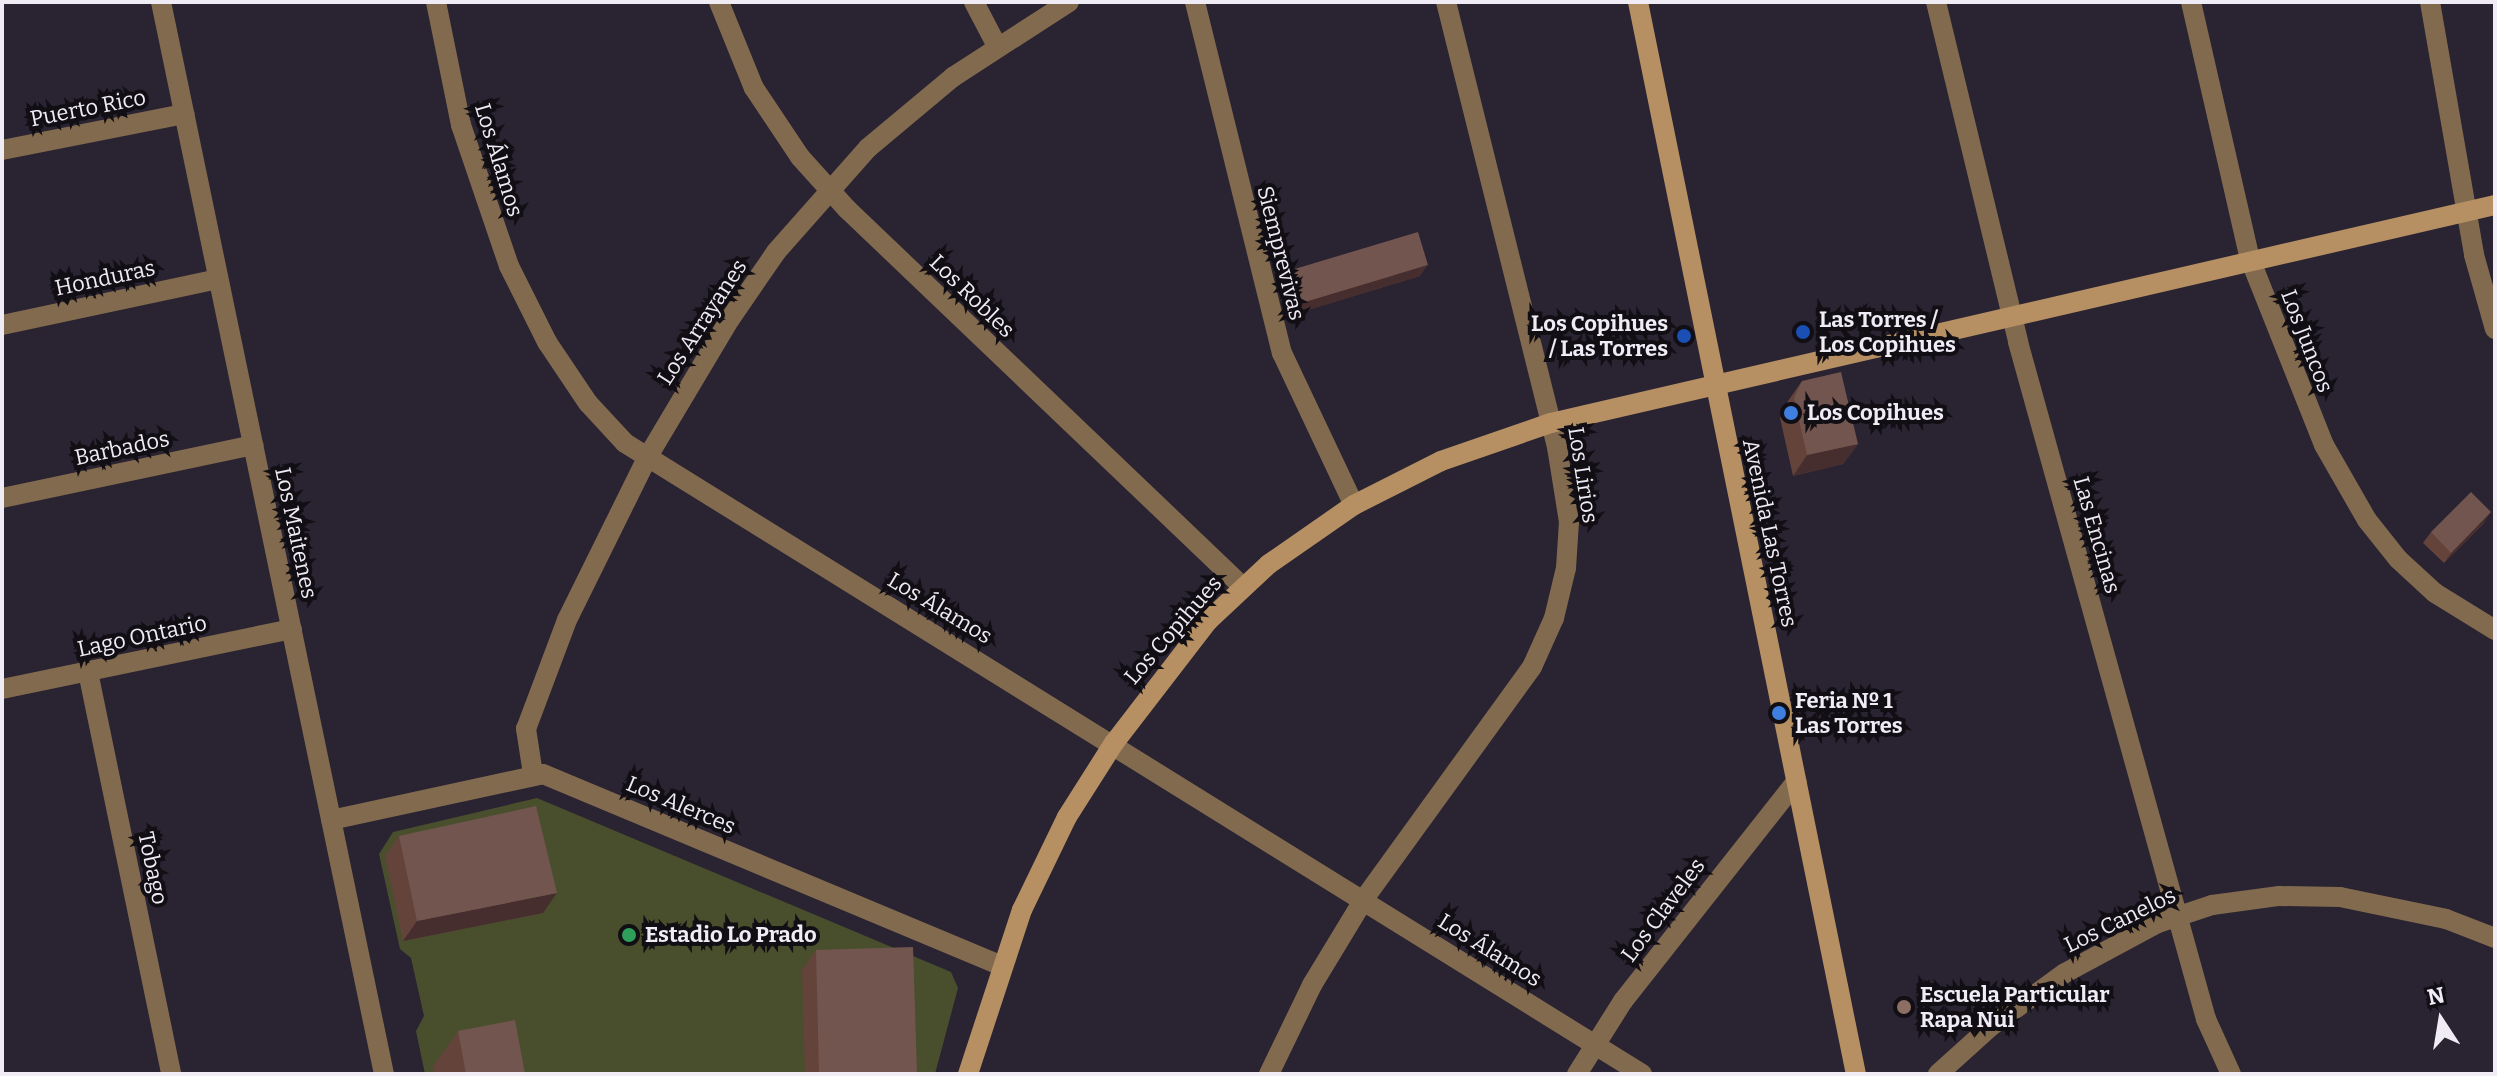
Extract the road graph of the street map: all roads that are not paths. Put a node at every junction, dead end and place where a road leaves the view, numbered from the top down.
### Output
1 (161, 2) edge
2 (436, 2) edge
3 (719, 2) edge
4 (974, 2) edge
5 (1069, 2) edge
6 (1195, 2) edge
7 (1446, 2) edge
8 (1638, 2) edge
9 (1936, 2) edge
10 (2191, 2) edge
11 (2430, 2) edge
12 (997, 46) junction
13 (184, 114) junction
14 (2, 150) edge
15 (828, 188) junction
16 (2495, 205) edge
17 (2465, 210) junction
18 (2250, 259) junction
19 (218, 279) junction
20 (2011, 315) junction
21 (2, 325) edge
22 (2495, 329) edge
23 (1716, 384) junction
24 (1551, 423) junction
25 (253, 445) junction
26 (647, 458) junction
27 (2, 498) edge
28 (1354, 505) junction
29 (1243, 587) junction
30 (292, 629) junction
31 (2495, 630) edge
32 (88, 672) junction
33 (2, 689) edge
34 (1114, 743) junction
35 (533, 774) junction
36 (1797, 781) junction
37 (331, 820) junction
38 (1364, 899) junction
39 (2178, 916) junction
40 (2495, 938) edge
41 (1000, 965) junction
42 (1595, 1044) junction
43 (171, 1074) edge
44 (384, 1074) edge
45 (968, 1074) edge
46 (1269, 1074) edge
47 (1577, 1074) edge
48 (1642, 1074) edge
49 (1856, 1074) edge
50 (1938, 1074) edge
51 (2231, 1074) edge

1 - 13 street, Los Maitenes
2 - 26 street, Los Álamos
3 - 15 street, Los Robles
4 - 12 street
5 - 12 street, Los Arrayanes
6 - 28 street, Siemprevivas
7 - 24 street, Los Lirios
8 - 23 street, Avenida Las Torres
9 - 20 street, Las Encinas
10 - 18 street, Los Juncos
11 - 17 street
12 - 15 street, Los Arrayanes
13 - 14 street, Puerto Rico
13 - 19 street, Los Maitenes
15 - 26 street, Los Arrayanes
15 - 29 street, Los Robles
16 - 17 street, Los Copihues
17 - 18 street, Los Copihues
17 - 22 street
18 - 20 street, Los Copihues
18 - 31 street, Los Juncos
19 - 21 street, Honduras
19 - 25 street, Los Maitenes
20 - 23 street, Los Copihues
20 - 39 street, Las Encinas
23 - 24 street, Los Copihues
23 - 36 street, Avenida Las Torres
24 - 28 street, Los Copihues
24 - 38 street, Los Lirios
25 - 27 street, Barbados
25 - 30 street, Los Maitenes
26 - 34 street, Los Álamos
26 - 35 street, Los Arrayanes
28 - 29 street, Los Copihues
29 - 34 street, Los Copihues
30 - 32 street, Lago Ontario
30 - 37 street, Los Maitenes
32 - 33 street, Lago Ontario
32 - 43 street, Tobago
34 - 38 street, Los Álamos
34 - 41 street, Los Copihues
35 - 37 street, Los Alerces
35 - 41 street, Los Alerces
36 - 42 street, Los Claveles
36 - 49 street, Avenida Las Torres
37 - 44 street, Los Maitenes
38 - 42 street, Los Álamos
38 - 46 street, Los Lirios
39 - 40 street, Los Canelos
39 - 50 street, Los Canelos
39 - 51 street, Las Encinas
41 - 45 street, Los Copihues
42 - 47 street, Los Claveles
42 - 48 street, Los Álamos

